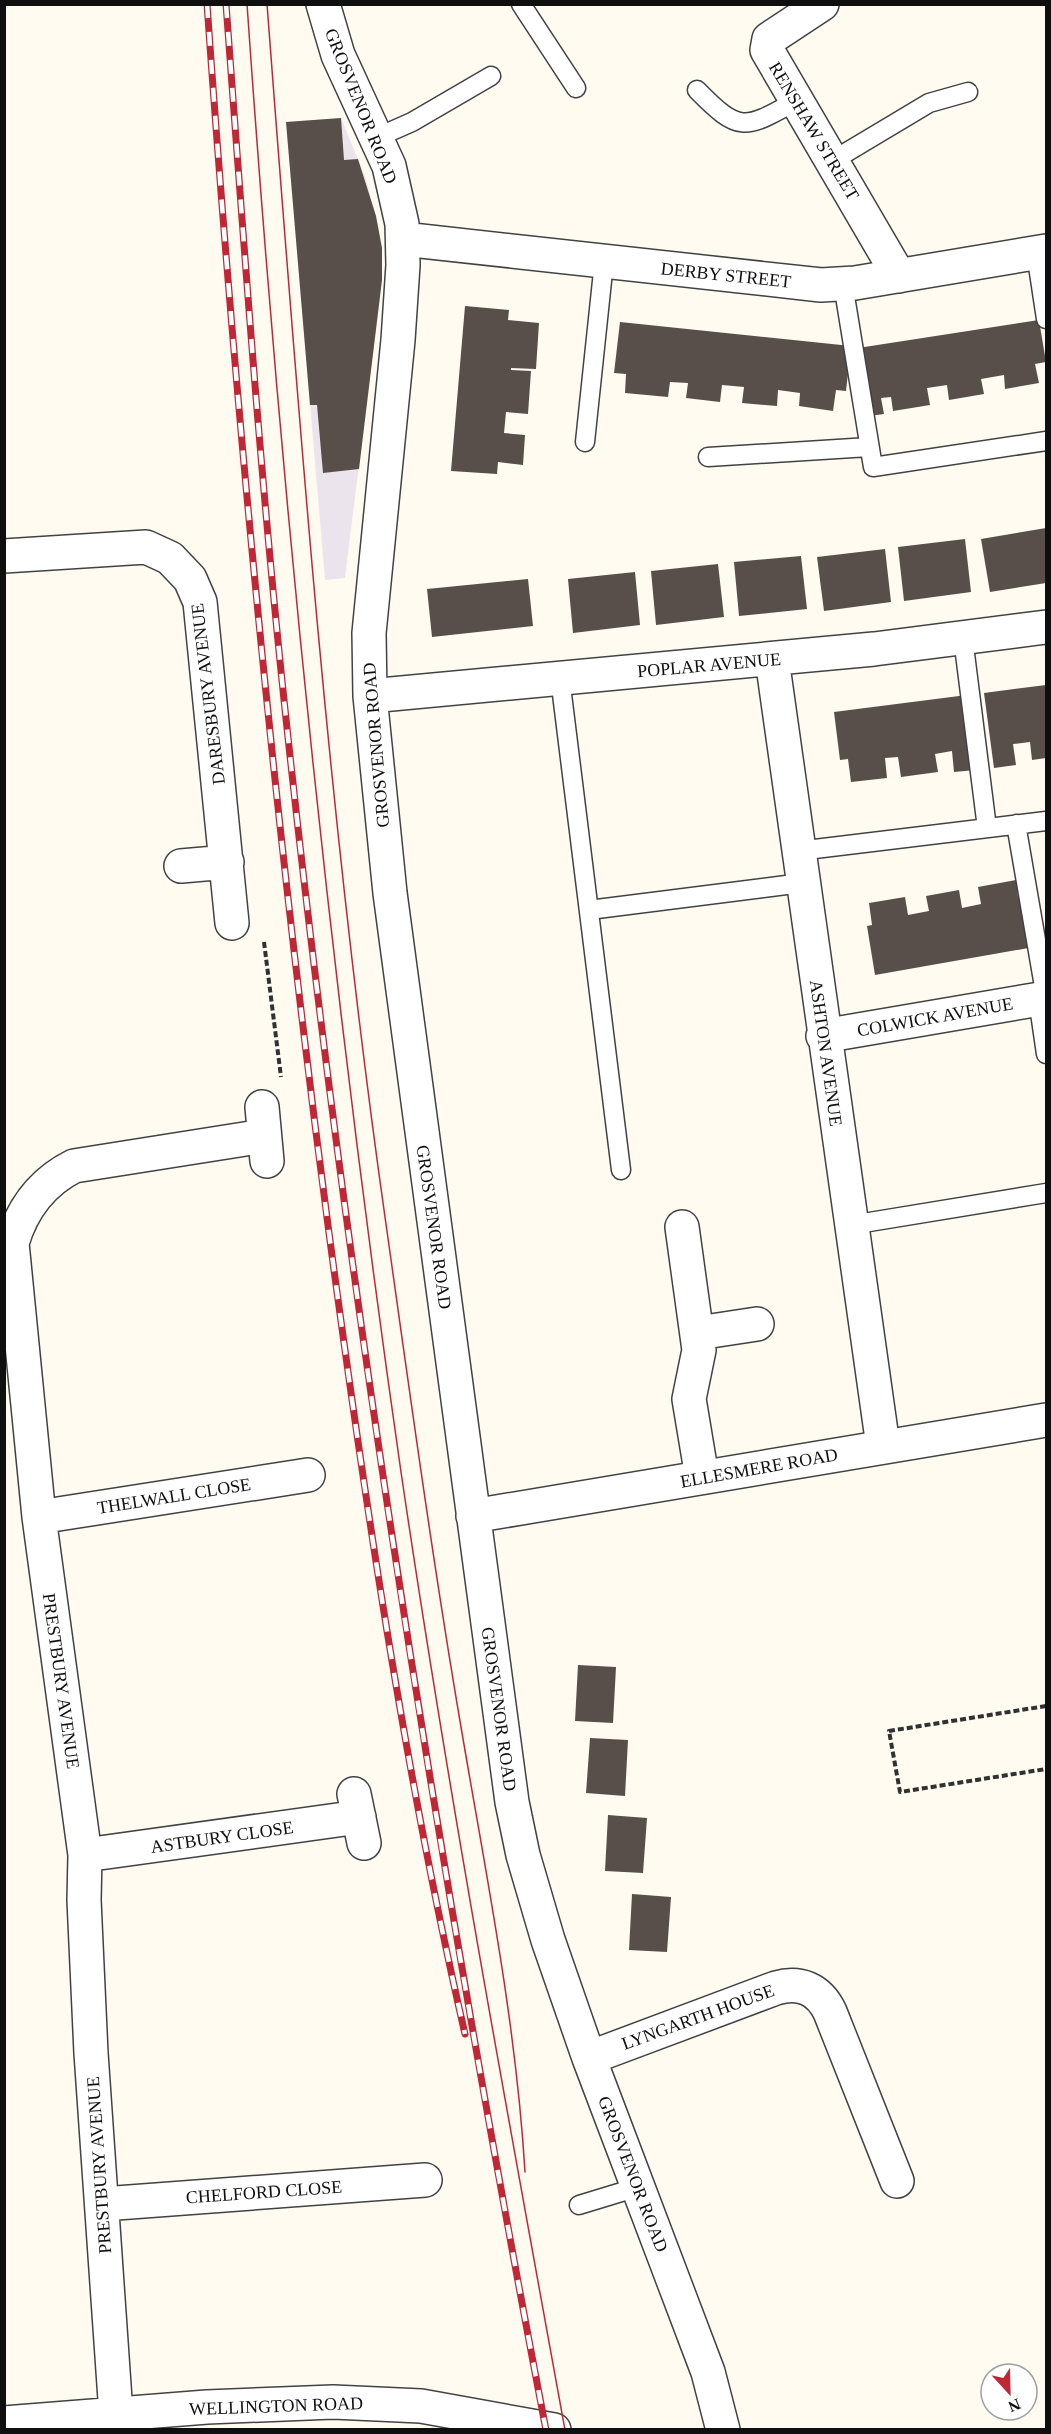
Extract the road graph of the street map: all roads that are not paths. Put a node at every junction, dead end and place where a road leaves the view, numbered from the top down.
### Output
1 (323, 4) edge
2 (521, 4) edge
3 (822, 4) edge
4 (491, 76) dead end
5 (576, 88) dead end
6 (697, 90) dead end
7 (968, 92) dead end
8 (796, 101) junction
9 (378, 137) junction
10 (832, 161) junction
11 (403, 239) junction
12 (1041, 252) edge
13 (604, 262) junction
14 (899, 276) junction
15 (843, 284) junction
16 (1047, 319) edge
17 (1047, 441) edge
18 (585, 442) dead end
19 (869, 447) junction
20 (708, 457) dead end
21 (4, 556) edge
22 (1047, 627) edge
23 (963, 638) junction
24 (772, 659) junction
25 (560, 678) junction
26 (370, 696) junction
27 (1047, 821) edge
28 (1016, 824) junction
29 (987, 828) junction
30 (798, 851) junction
31 (227, 862) junction
32 (181, 866) dead end
33 (802, 883) junction
34 (589, 910) junction
35 (232, 923) road end
36 (1044, 998) edge
37 (824, 1036) junction
38 (1047, 1054) edge
39 (264, 1135) road end
40 (621, 1170) dead end
41 (1047, 1193) edge
42 (851, 1225) junction
43 (682, 1227) dead end
44 (757, 1323) dead end
45 (698, 1333) junction
46 (1047, 1420) edge
47 (883, 1446) junction
48 (308, 1476) dead end
49 (702, 1477) junction
50 (39, 1516) junction
51 (472, 1516) junction
52 (359, 1818) dead end
53 (85, 1856) junction
54 (589, 2058) junction
55 (425, 2180) dead end
56 (897, 2181) dead end
57 (638, 2187) junction
58 (102, 2204) junction
59 (579, 2205) dead end
60 (116, 2414) junction
61 (4, 2423) edge
62 (550, 2429) edge
63 (723, 2430) edge

1 - 9 street, GROSVENOR ROAD
2 - 5 lane
3 - 8 street, RENSHAW STREET
4 - 9 lane
6 - 8 lane
7 - 10 lane
8 - 10 street, RENSHAW STREET
9 - 11 street, GROSVENOR ROAD
10 - 14 street, RENSHAW STREET
11 - 13 street, DERBY STREET
11 - 26 street, GROSVENOR ROAD
12 - 14 street, DERBY STREET
12 - 16 lane
13 - 15 street, DERBY STREET
13 - 18 lane
14 - 15 street, DERBY STREET
15 - 19 lane
17 - 19 lane
19 - 20 lane
21 - 31 street, DARESBURY AVENUE
22 - 23 street, POPLAR AVENUE
23 - 24 street, POPLAR AVENUE
23 - 29 lane
24 - 25 street, POPLAR AVENUE
24 - 30 street, ASHTON AVENUE
25 - 26 street, POPLAR AVENUE
25 - 34 lane
26 - 51 street, GROSVENOR ROAD
27 - 28 lane
28 - 29 lane
28 - 36 lane
29 - 30 lane
30 - 33 street, ASHTON AVENUE
31 - 32 street
31 - 35 street, DARESBURY AVENUE
33 - 34 lane
33 - 37 street, ASHTON AVENUE
34 - 40 lane
36 - 37 street, COLWICK AVENUE
36 - 38 lane
37 - 42 street, ASHTON AVENUE
39 - 50 street, PRESTBURY AVENUE
41 - 42 lane
42 - 47 street, ASHTON AVENUE
43 - 45 street
44 - 45 street
45 - 49 street
46 - 47 street, ELLESMERE ROAD
47 - 49 street, ELLESMERE ROAD
48 - 50 street, THELWALL CLOSE
49 - 51 street, ELLESMERE ROAD
50 - 53 street, PRESTBURY AVENUE
51 - 54 street, GROSVENOR ROAD
52 - 53 street, ASTBURY CLOSE
53 - 58 street, PRESTBURY AVENUE
54 - 56 street, LYNGARTH HOUSE
54 - 57 street, GROSVENOR ROAD
55 - 58 street, CHELFORD CLOSE
57 - 59 lane
57 - 63 street, GROSVENOR ROAD
58 - 60 street, PRESTBURY AVENUE
60 - 61 street, WELLINGTON ROAD
60 - 62 street, WELLINGTON ROAD

